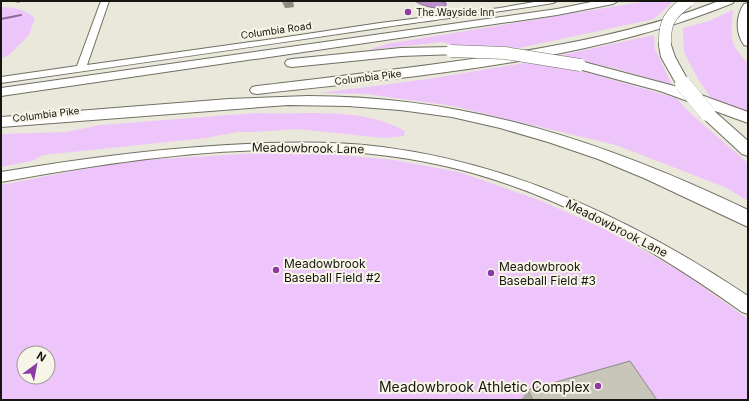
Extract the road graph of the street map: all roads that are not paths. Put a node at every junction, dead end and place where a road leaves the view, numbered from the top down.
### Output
1 (105, 1) edge
2 (553, 1) edge
3 (611, 1) edge
4 (688, 1) edge
5 (729, 1) edge
6 (525, 3) edge
7 (748, 6) edge
8 (748, 42) edge
9 (81, 69) junction
10 (1, 80) edge
11 (1, 92) edge
12 (1, 96) edge
13 (748, 118) edge
14 (1, 121) edge
15 (748, 150) edge
16 (1, 177) edge
17 (748, 219) edge
18 (748, 306) edge

1 - 9 street
2 - 6 street, Columbia Road
3 - 11 highway
4 - 15 highway, bridge
5 - 14 highway, Columbia Pike
6 - 9 street, Columbia Road
7 - 8 highway
9 - 10 street, Columbia Road
12 - 13 highway, bridge
14 - 17 highway
16 - 18 street, Meadowbrook Lane

